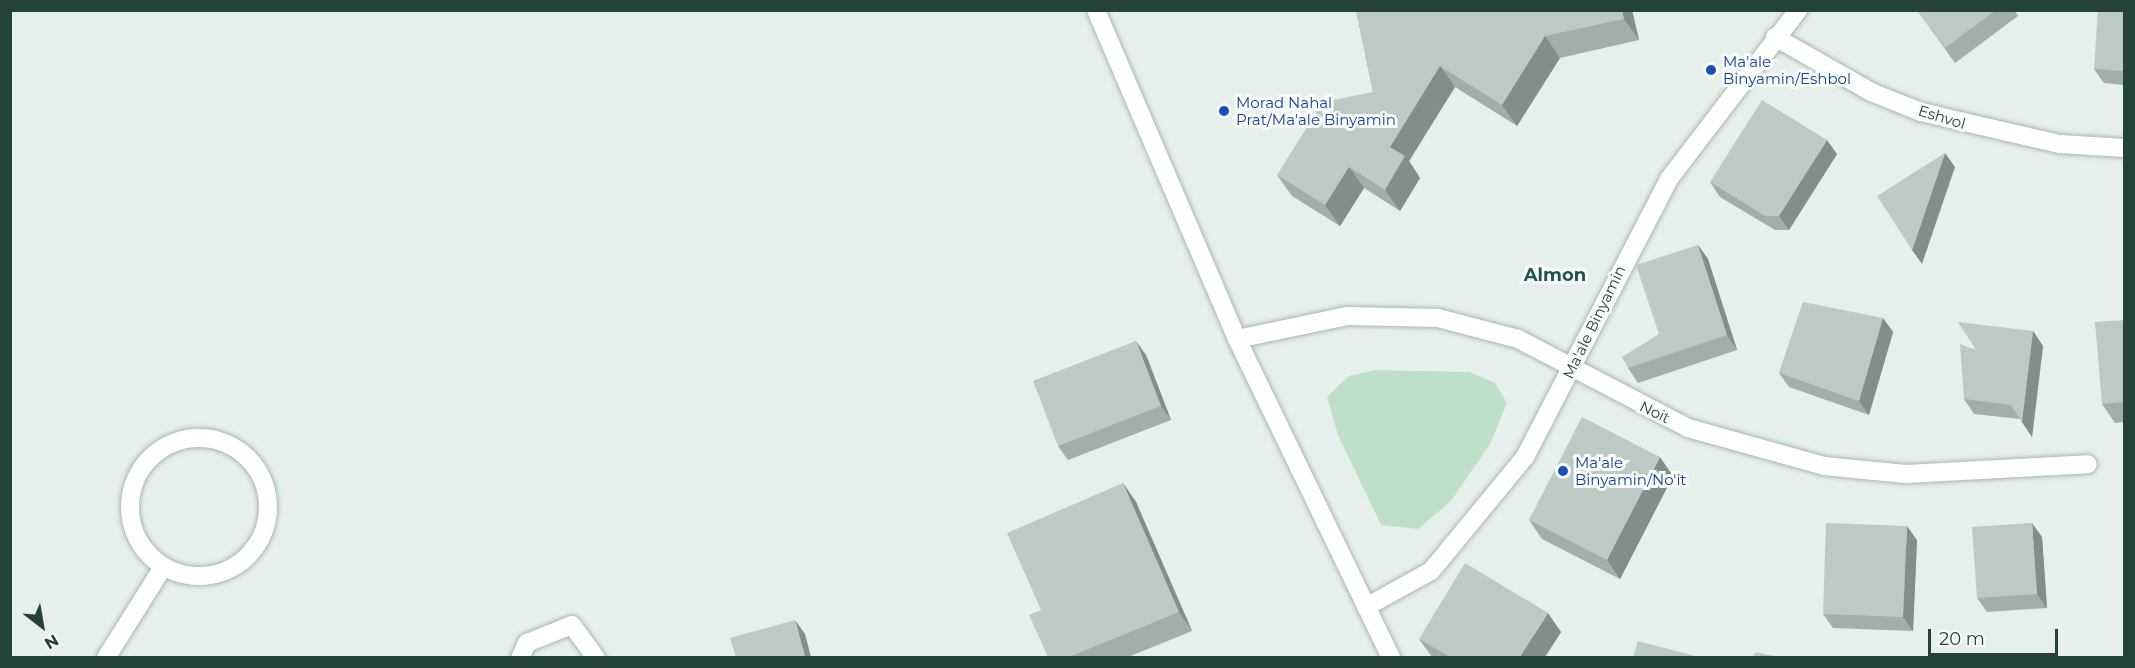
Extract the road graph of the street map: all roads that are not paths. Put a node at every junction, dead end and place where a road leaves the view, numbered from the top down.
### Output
1 (1096, 10) edge
2 (1798, 10) edge
3 (1775, 37) junction
4 (2124, 148) edge
5 (1237, 339) junction
6 (1571, 371) junction
7 (2088, 464) dead end
8 (163, 567) junction
9 (1366, 607) junction
10 (106, 657) edge
11 (520, 657) edge
12 (596, 657) edge
13 (1391, 657) edge

1 - 5 street
2 - 3 street, Ma'ale Binyamin
3 - 4 street, Eshvol
3 - 6 street, Ma'ale Binyamin
5 - 6 street, Noit
5 - 9 street
6 - 7 street, Noit
6 - 9 street, Ma'ale Binyamin
8 - 8 street
8 - 10 street
9 - 13 street
11 - 12 street

